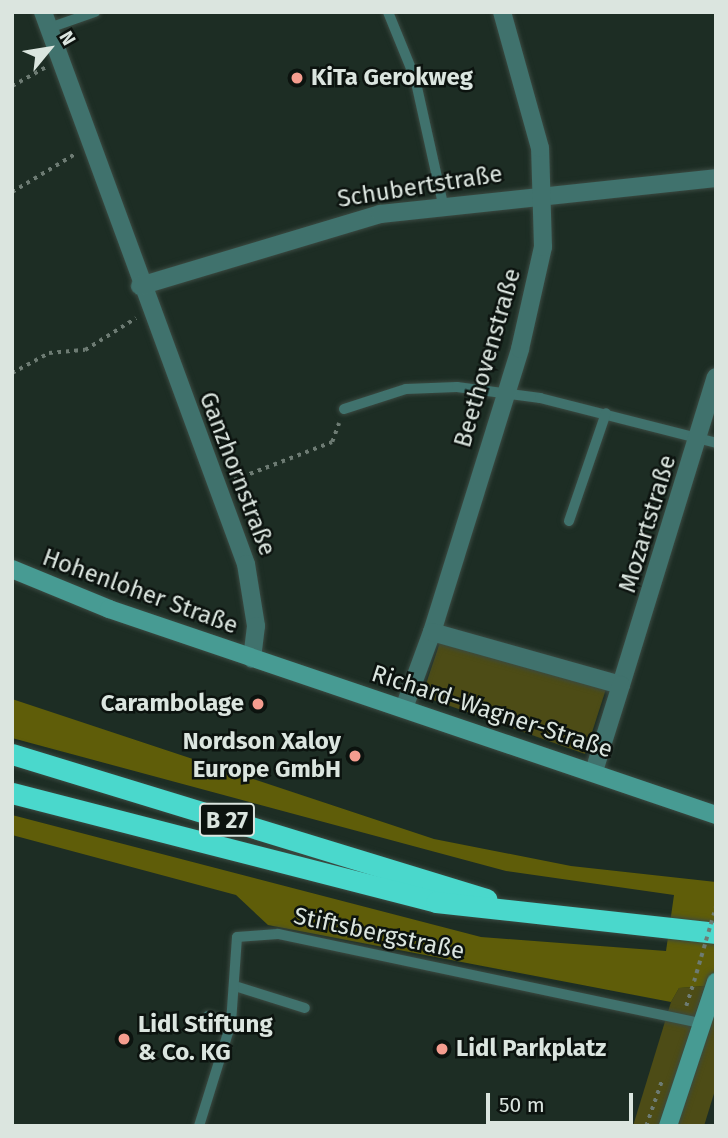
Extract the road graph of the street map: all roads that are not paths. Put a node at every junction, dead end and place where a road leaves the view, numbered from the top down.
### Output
1 (94, 12) edge
2 (388, 12) edge
3 (502, 12) edge
4 (46, 20) edge
5 (716, 178) edge
6 (545, 193) junction
7 (443, 204) junction
8 (140, 286) junction
9 (716, 377) edge
10 (506, 392) junction
11 (344, 409) road end
12 (606, 413) junction
13 (708, 440) edge
14 (569, 521) dead end
15 (12, 569) edge
16 (432, 632) junction
17 (252, 659) junction
18 (621, 685) junction
19 (404, 708) junction
20 (12, 754) edge
21 (594, 771) junction
22 (12, 793) edge
23 (716, 815) edge
24 (508, 907) junction
25 (716, 933) edge
26 (715, 985) edge
27 (238, 987) junction
28 (305, 1008) dead end
29 (208, 1016) dead end
30 (231, 1023) junction
31 (702, 1023) junction
32 (199, 1126) edge
33 (668, 1126) edge

1 - 4 lane
2 - 7 lane
3 - 6 street, Beethovenstraße
4 - 8 street, Ganzhornstraße
5 - 6 street, Schubertstraße
6 - 7 street, Schubertstraße
6 - 10 street, Beethovenstraße
7 - 8 street, Schubertstraße
8 - 17 street, Ganzhornstraße
9 - 13 street, Mozartstraße
10 - 11 lane
10 - 12 lane
10 - 16 street, Beethovenstraße
12 - 13 lane
12 - 14 lane
13 - 18 street, Mozartstraße
15 - 17 street, Hohenloher Straße
16 - 18 street
16 - 19 street, Beethovenstraße
17 - 19 street, Richard-Wagner-Straße
18 - 21 street, Mozartstraße
19 - 21 street, Richard-Wagner-Straße
20 - 24 highway, B 27
21 - 23 street, Richard-Wagner-Straße
22 - 24 highway, B 27
24 - 25 highway, B 27
26 - 31 street
27 - 28 lane
27 - 30 lane, Stiftsbergstraße
27 - 31 lane, Stiftsbergstraße
29 - 30 lane
30 - 32 lane, Stiftsbergstraße
31 - 33 street

